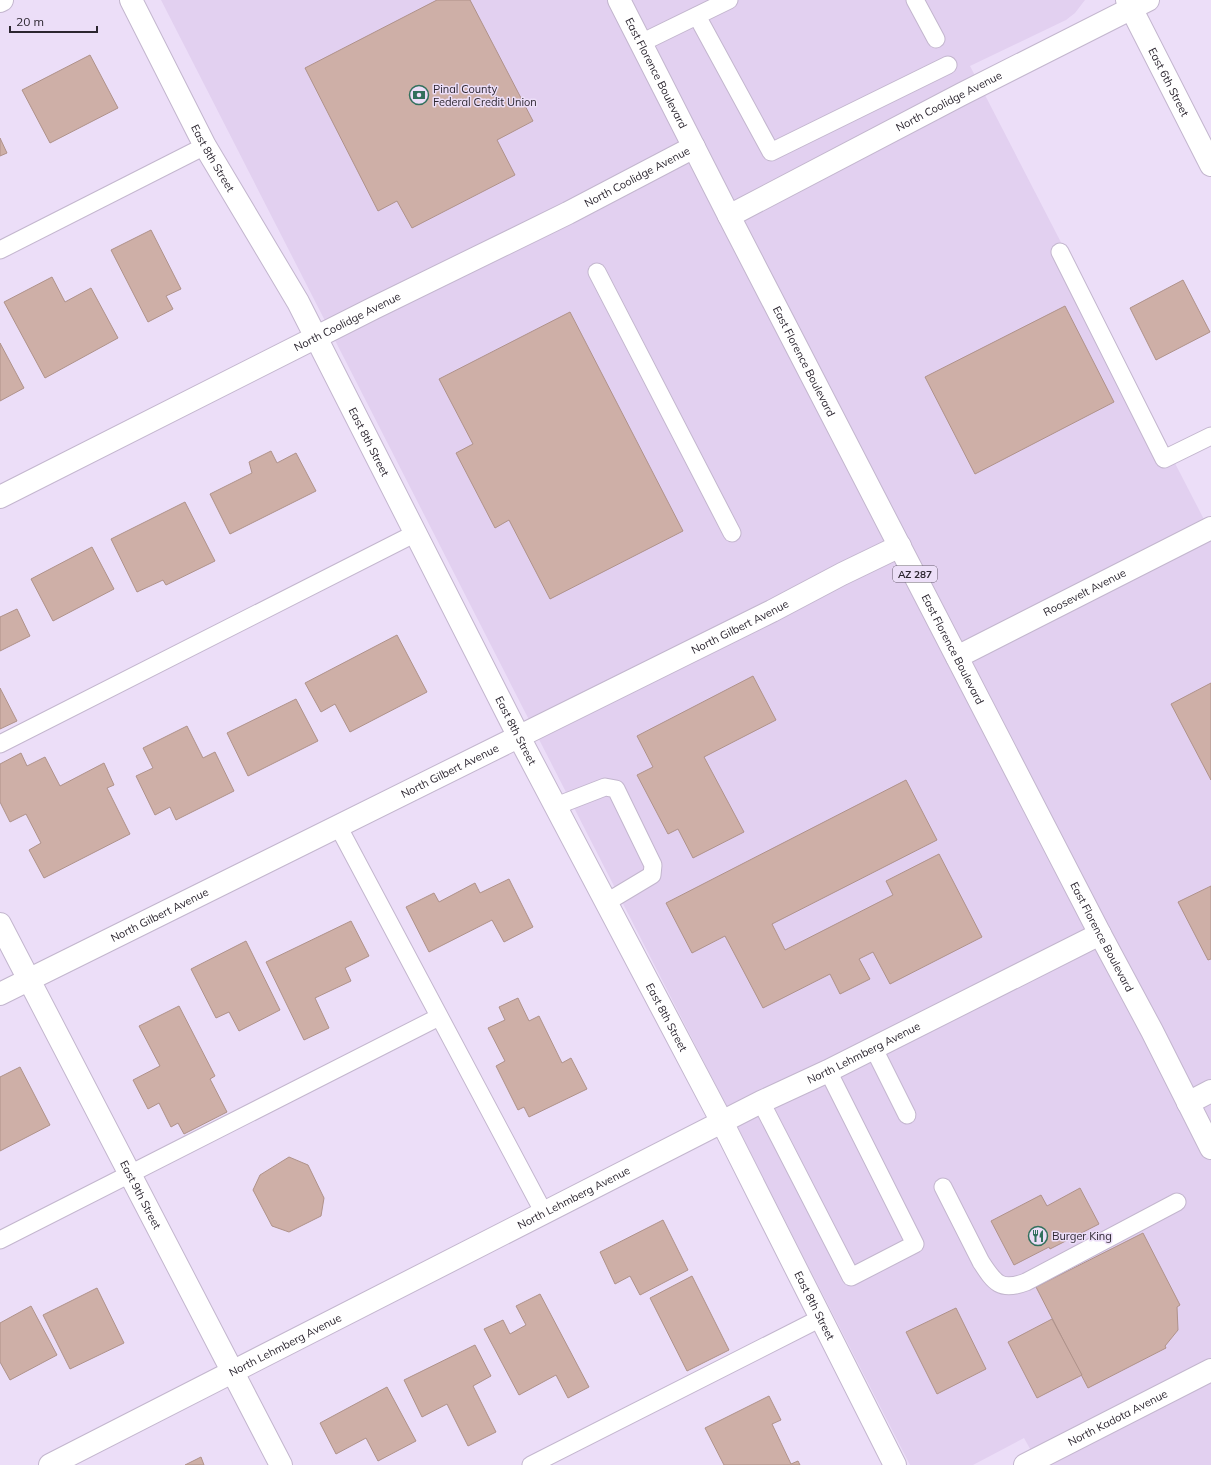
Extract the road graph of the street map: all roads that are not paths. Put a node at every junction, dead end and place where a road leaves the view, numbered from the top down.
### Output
1 (131, 0) edge
2 (619, 0) edge
3 (729, 0) edge
4 (915, 0) edge
5 (1135, 3) edge
6 (697, 16) junction
7 (936, 39) dead end
8 (641, 43) junction
9 (948, 65) dead end
10 (205, 146) junction
11 (694, 147) junction
12 (1211, 165) edge
13 (729, 216) junction
14 (0, 250) edge
15 (1060, 252) dead end
16 (597, 272) dead end
17 (316, 338) junction
18 (1211, 436) edge
19 (0, 496) edge
20 (1211, 528) edge
21 (416, 533) junction
22 (732, 533) dead end
23 (900, 546) junction
24 (957, 657) junction
25 (519, 736) junction
26 (0, 744) edge
27 (556, 806) junction
28 (338, 826) junction
29 (607, 902) junction
30 (0, 924) edge
31 (1100, 934) junction
32 (28, 980) junction
33 (0, 994) edge
34 (439, 1017) junction
35 (873, 1047) junction
36 (828, 1070) junction
37 (1211, 1091) edge
38 (761, 1102) junction
39 (1188, 1103) junction
40 (907, 1115) dead end
41 (722, 1122) junction
42 (1211, 1148) edge
43 (130, 1174) junction
44 (943, 1187) dead end
45 (1177, 1202) dead end
46 (544, 1213) junction
47 (0, 1240) edge
48 (821, 1318) junction
49 (1211, 1370) edge
50 (233, 1371) junction
51 (50, 1465) edge
52 (281, 1465) edge
53 (531, 1465) edge
54 (895, 1465) edge
55 (1025, 1465) edge

1 - 10 street, East 8th Street
2 - 8 street, East Florence Boulevard / AZ 287
3 - 6 lane
4 - 7 lane
5 - 12 street, East 6th Street
5 - 13 street, North Coolidge Avenue
6 - 8 lane
6 - 9 lane
8 - 11 street, East Florence Boulevard / AZ 287
10 - 14 lane
10 - 17 street, East 8th Street
11 - 13 street, East Florence Boulevard / AZ 287
11 - 17 street, North Coolidge Avenue
13 - 23 street, East Florence Boulevard / AZ 287
15 - 18 lane
16 - 22 lane
17 - 19 street, North Coolidge Avenue
17 - 21 street, East 8th Street
20 - 24 street, Roosevelt Avenue
21 - 25 street, East 8th Street
21 - 26 lane
23 - 24 street, East Florence Boulevard / AZ 287
23 - 25 street, North Gilbert Avenue
24 - 31 street, East Florence Boulevard / AZ 287
25 - 27 street, East 8th Street
25 - 28 street, North Gilbert Avenue
27 - 29 street, East 8th Street
27 - 29 lane
28 - 32 street, North Gilbert Avenue
28 - 34 lane
29 - 41 street, East 8th Street
30 - 32 street, East 9th Street
31 - 35 street, North Lehmberg Avenue
31 - 39 street, East Florence Boulevard / AZ 287
32 - 33 street, North Gilbert Avenue
32 - 43 street, East 9th Street
34 - 43 lane
34 - 46 lane
35 - 36 street, North Lehmberg Avenue
35 - 40 lane
36 - 38 street, North Lehmberg Avenue
36 - 38 lane
37 - 39 street
38 - 41 street, North Lehmberg Avenue
39 - 42 street, East Florence Boulevard / AZ 287
41 - 46 street, North Lehmberg Avenue
41 - 48 street, East 8th Street
43 - 47 lane
43 - 50 street, East 9th Street
44 - 45 lane
46 - 50 street, North Lehmberg Avenue
48 - 53 lane
48 - 54 street, East 8th Street
49 - 55 street, North Kadota Avenue
50 - 51 street, North Lehmberg Avenue
50 - 52 street, East 9th Street

